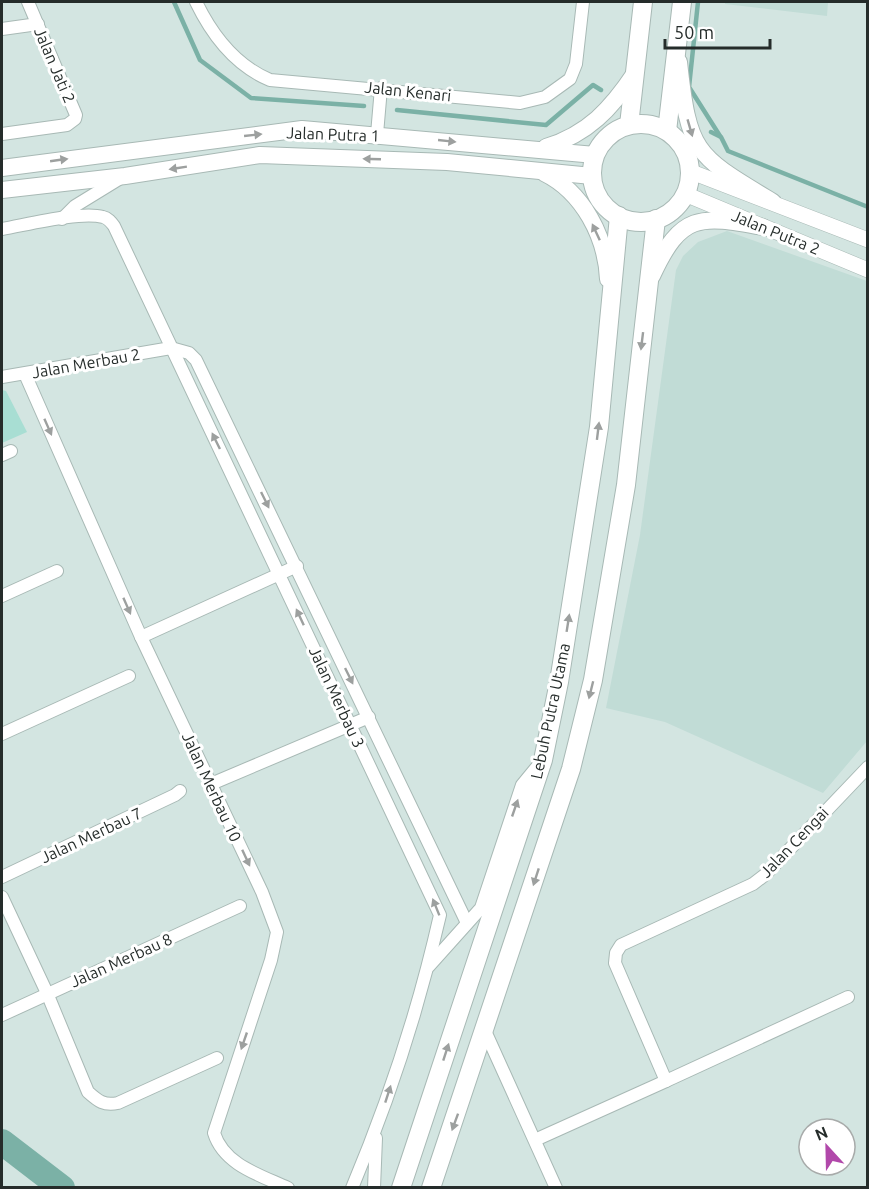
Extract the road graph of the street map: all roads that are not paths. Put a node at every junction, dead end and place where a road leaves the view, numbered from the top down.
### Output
1 (28, 2) edge
2 (196, 2) edge
3 (583, 2) edge
4 (643, 2) edge
5 (682, 2) edge
6 (38, 24) junction
7 (2, 29) edge
8 (678, 50) junction
9 (635, 73) junction
10 (381, 88) junction
11 (629, 125) junction
12 (667, 131) junction
13 (2, 134) edge
14 (377, 134) junction
15 (539, 149) junction
16 (595, 155) junction
17 (2, 168) edge
18 (535, 169) junction
19 (689, 171) junction
20 (125, 176) junction
21 (592, 176) junction
22 (2, 190) edge
23 (685, 194) junction
24 (772, 202) junction
25 (619, 216) junction
26 (62, 219) junction
27 (656, 219) junction
28 (763, 227) junction
29 (2, 229) edge
30 (867, 240) edge
31 (867, 270) edge
32 (649, 283) junction
33 (609, 310) junction
34 (171, 348) junction
35 (24, 374) junction
36 (2, 377) edge
37 (297, 566) junction
38 (57, 571) dead end
39 (279, 574) junction
40 (2, 597) edge
41 (141, 637) junction
42 (129, 676) dead end
43 (369, 717) junction
44 (351, 725) junction
45 (2, 734) edge
46 (543, 760) junction
47 (867, 766) edge
48 (212, 784) junction
49 (180, 791) dead end
50 (2, 877) edge
51 (2, 897) edge
52 (240, 906) dead end
53 (467, 923) junction
54 (429, 967) junction
55 (47, 993) junction
56 (848, 998) dead end
57 (2, 1015) edge
58 (485, 1031) junction
59 (217, 1058) dead end
60 (666, 1081) junction
61 (376, 1130) junction
62 (535, 1140) junction
63 (283, 1185) edge
64 (352, 1188) edge
65 (374, 1188) edge
66 (401, 1188) edge
67 (431, 1188) edge
68 (556, 1188) edge

1 - 6 street, Jalan Jati 2
2 - 10 street, Jalan Kenari
3 - 10 street, Jalan Kenari
4 - 9 main road
5 - 8 main road
6 - 7 street
6 - 13 street, Jalan Jati 2
8 - 12 main road
8 -> 24 main road
9 - 11 main road
9 - 15 main road
10 - 14 street
11 - 12 main road
11 - 16 main road
12 - 19 main road
14 -> 15 main road, Jalan Putra 1
17 -> 14 main road, Jalan Putra 1
15 - 16 main road, Jalan Putra 1
16 - 21 main road
18 -> 20 main road, Jalan Putra 1
18 - 21 main road, Jalan Putra 1
33 -> 18 main road
19 - 23 main road
19 - 24 street, Jalan Putra 2
20 - 22 main road, Jalan Putra 1
20 - 26 street
21 - 25 main road
23 - 27 main road
23 - 28 street, Jalan Putra 2
24 - 30 street, Jalan Putra 2
25 - 27 main road
25 - 33 main road, Lebuh Putra Utama
26 - 29 street
26 - 34 street, Jalan Merbau 3
27 - 32 main road, Lebuh Putra Utama
28 - 31 street, Jalan Putra 2
28 - 32 main road
32 -> 58 main road, Lebuh Putra Utama
46 -> 33 main road, Lebuh Putra Utama
34 - 35 street, Jalan Merbau 2
34 -> 37 street
39 -> 34 street, Jalan Merbau 3
35 - 36 street, Jalan Merbau 2
35 -> 41 street, Jalan Merbau 10
37 - 39 street
37 -> 43 street
38 - 40 street
39 - 41 street
44 -> 39 street, Jalan Merbau 3
41 - 48 street, Jalan Merbau 10
42 - 45 street
43 - 44 street
43 - 53 street
44 - 48 street
54 -> 44 street, Jalan Merbau 3
53 -> 46 street
66 -> 46 main road, Lebuh Putra Utama
47 - 60 street, Jalan Cengai
48 -> 63 street, Jalan Merbau 10
49 - 50 street, Jalan Merbau 7
51 - 55 street
52 - 55 street, Jalan Merbau 8
53 - 54 street
61 -> 54 street, Jalan Merbau 3
55 - 57 street, Jalan Merbau 8
55 - 59 street
56 - 60 street
58 - 62 street
58 -> 67 main road, Lebuh Putra Utama
60 - 62 street
61 - 64 street, Jalan Merbau 3
61 - 65 street
62 - 68 street

